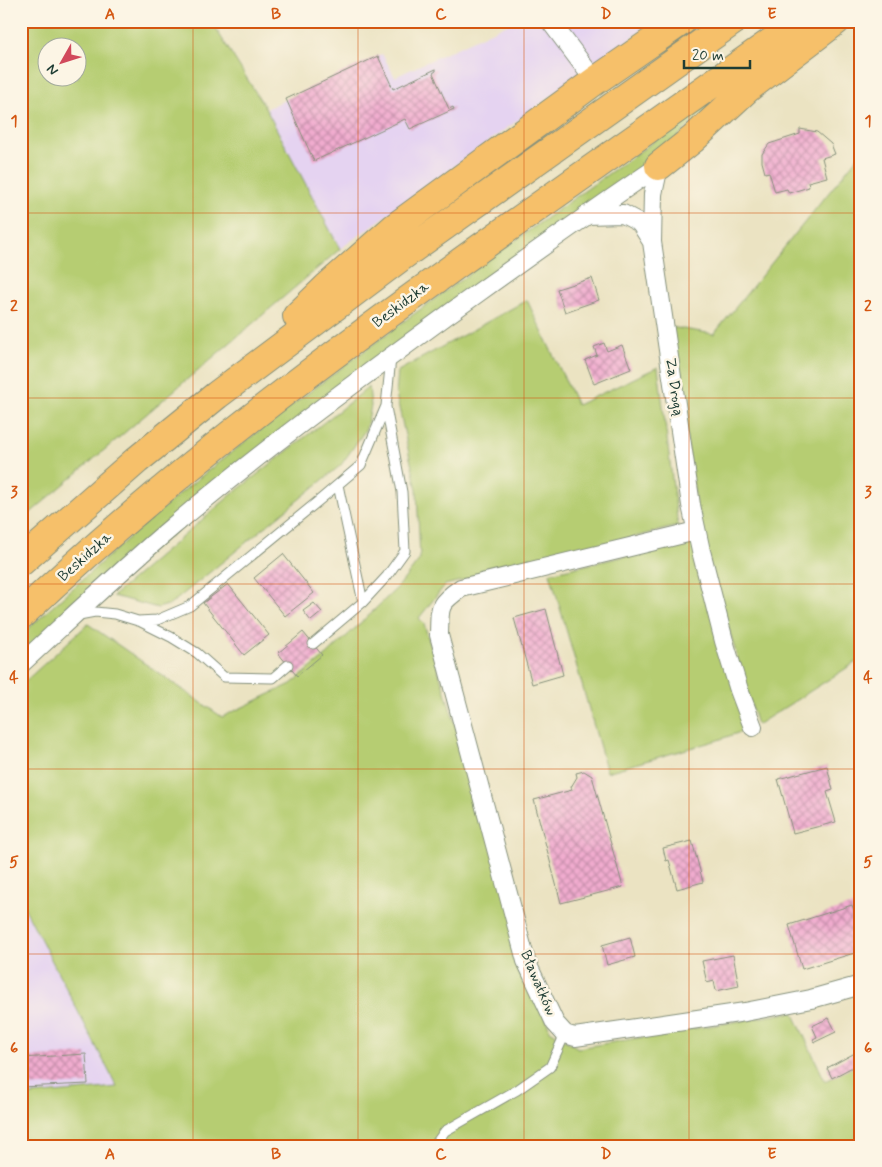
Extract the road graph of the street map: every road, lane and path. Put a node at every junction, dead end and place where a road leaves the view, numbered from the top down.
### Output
1 (550, 21) edge
2 (682, 21) edge
3 (733, 21) edge
4 (801, 21) edge
5 (836, 21) edge
6 (595, 81) junction
7 (659, 166) junction
8 (586, 215) junction
9 (652, 242) junction
10 (391, 356) junction
11 (216, 395) junction
12 (386, 406) junction
13 (338, 485) junction
14 (696, 531) junction
15 (21, 562) edge
16 (363, 602) junction
17 (21, 615) edge
18 (74, 616) junction
19 (138, 621) junction
20 (313, 644) dead end
21 (21, 664) edge
22 (288, 665) dead end
23 (753, 727) dead end
24 (861, 985) edge
25 (565, 1034) junction
26 (434, 1146) edge

1 - 6 street
2 - 6 main road
3 - 11 main road
4 - 17 main road, Beskidzka
5 - 7 main road
6 - 11 main road
7 - 8 street
7 - 9 street, Za Drogą
8 - 9 street, Za Drogą
8 - 10 street
9 - 14 street, Za Drogą
10 - 12 lane
10 - 18 street
11 - 15 main road
12 - 13 lane
12 - 16 lane
13 - 16 lane
13 - 19 lane
14 - 23 street, Za Drogą
14 - 25 street, Bławatków
16 - 20 lane
18 - 19 lane
18 - 21 street
19 - 22 lane
24 - 25 street
25 - 26 lane

